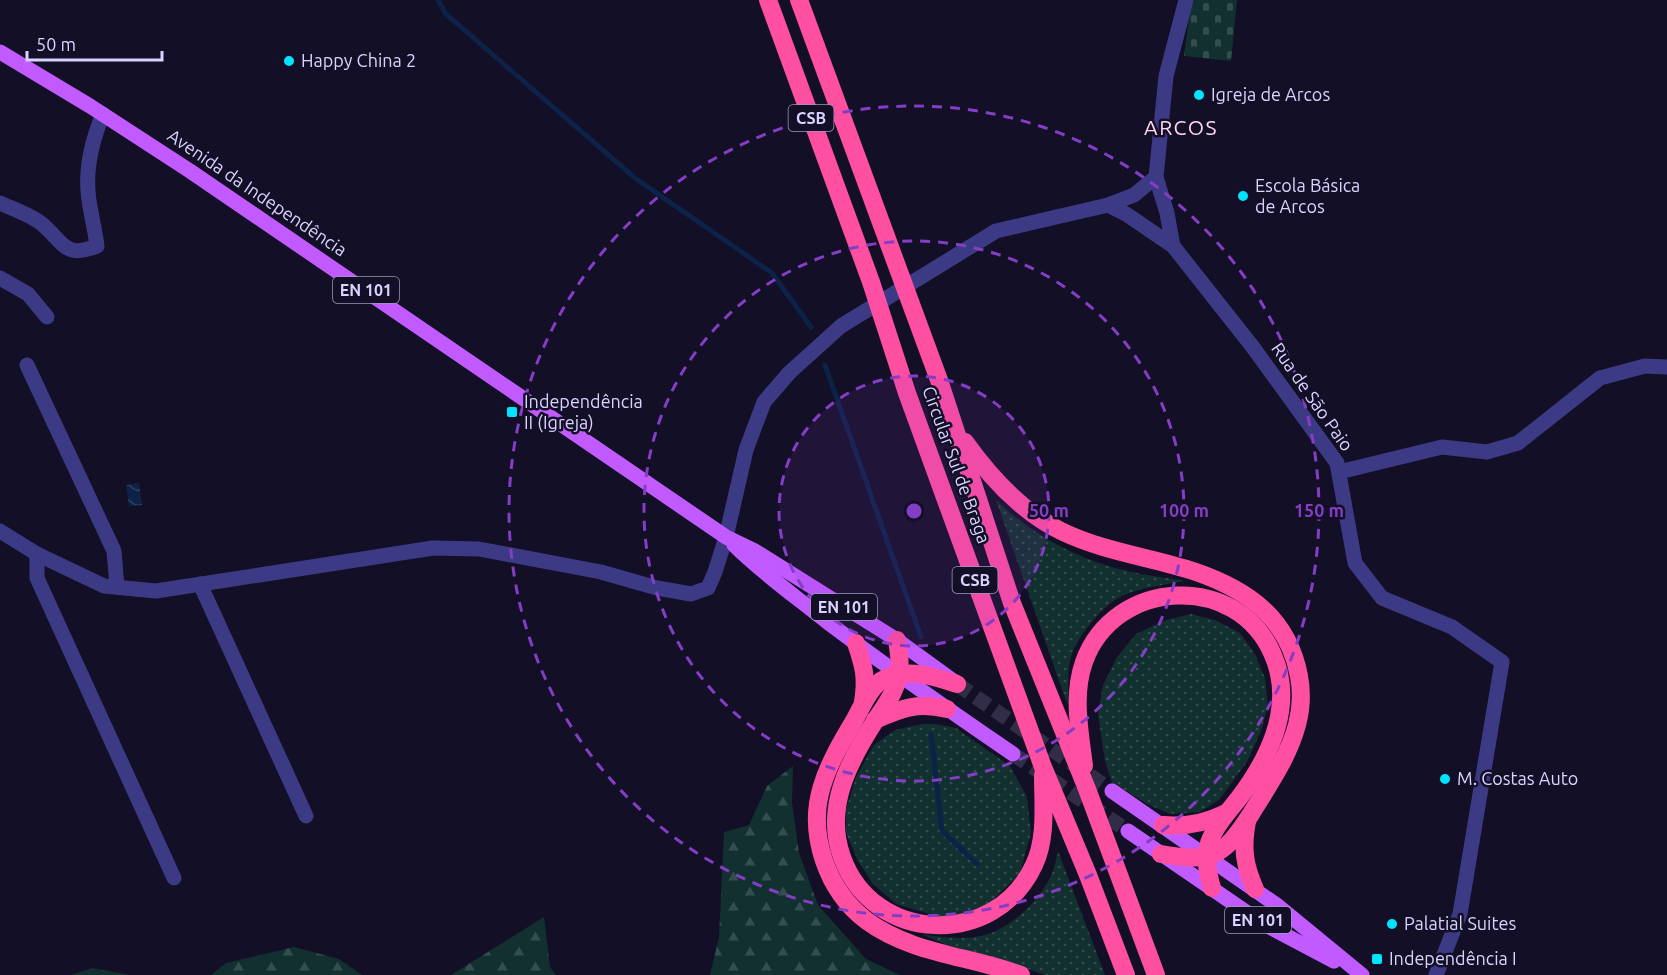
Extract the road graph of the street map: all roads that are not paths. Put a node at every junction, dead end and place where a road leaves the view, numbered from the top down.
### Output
1 (768, 0) edge
2 (799, 0) edge
3 (1186, 0) edge
4 (0, 52) edge
5 (103, 114) junction
6 (1156, 177) junction
7 (0, 203) edge
8 (1108, 206) junction
9 (1173, 246) junction
10 (0, 278) edge
11 (47, 317) dead end
12 (27, 365) dead end
13 (1667, 367) edge
14 (956, 429) junction
15 (1339, 472) junction
16 (0, 531) edge
17 (726, 537) junction
18 (37, 554) junction
19 (200, 584) junction
20 (117, 587) junction
21 (897, 640) junction
22 (856, 643) junction
23 (899, 674) junction
24 (957, 684) joint
25 (862, 707) junction
26 (947, 709) junction
27 (875, 720) junction
28 (1013, 754) tunnel mouth
29 (1043, 767) junction
30 (1087, 789) junction
31 (1112, 791) tunnel mouth
32 (1226, 813) junction
33 (306, 816) dead end
34 (1247, 819) junction
35 (1163, 825) junction
36 (1128, 831) tunnel mouth
37 (1161, 854) junction
38 (1207, 857) junction
39 (174, 878) dead end
40 (1212, 888) junction
41 (1255, 889) junction
42 (1021, 975) edge
43 (1126, 975) edge
44 (1156, 975) edge
45 (1361, 975) edge
46 (1436, 975) edge

1 - 29 highway, Circular Sul de Braga / CSB
2 - 14 highway, Circular Sul de Braga / CSB
3 - 6 street, Rua de São Paio
4 - 5 main road, Avenida da Independência / EN 101
5 - 7 street
5 - 17 main road, Avenida da Independência / EN 101
6 - 8 street
6 - 9 street, Rua de São Paio
8 - 9 street
8 - 17 street
9 - 15 street, Rua de São Paio
10 - 11 street
12 - 20 street
13 - 15 street
14 - 30 highway, Circular Sul de Braga / CSB
14 - 34 highway
15 - 46 street, Rua de São Paio
16 - 18 street
17 - 19 street
17 - 21 main road, Avenida da Independência / EN 101
17 - 22 main road, Avenida da Independência / EN 101
18 - 20 street
18 - 39 street
19 - 20 street
19 - 33 street
21 - 23 highway
21 - 24 main road, Avenida da Independência / EN 101
22 - 23 main road, Avenida da Independência / EN 101
22 - 25 highway
23 - 24 highway
23 - 25 highway
23 - 26 main road, Avenida da Independência / EN 101
23 - 27 highway
25 - 42 highway
26 - 27 highway
26 - 28 main road, Avenida da Independência / EN 101
27 - 29 highway
29 - 43 highway, Circular Sul de Braga / CSB
30 - 32 highway
30 - 44 highway, Circular Sul de Braga / CSB
31 - 35 main road, EN 101
32 - 35 highway
32 - 38 highway
34 - 38 highway
34 - 41 highway
35 - 38 main road, EN 101
36 - 37 main road, EN 101
37 - 38 highway
37 - 40 main road, EN 101
38 - 40 highway
38 - 41 main road, EN 101
40 - 45 main road, EN 101
41 - 45 main road, EN 101

